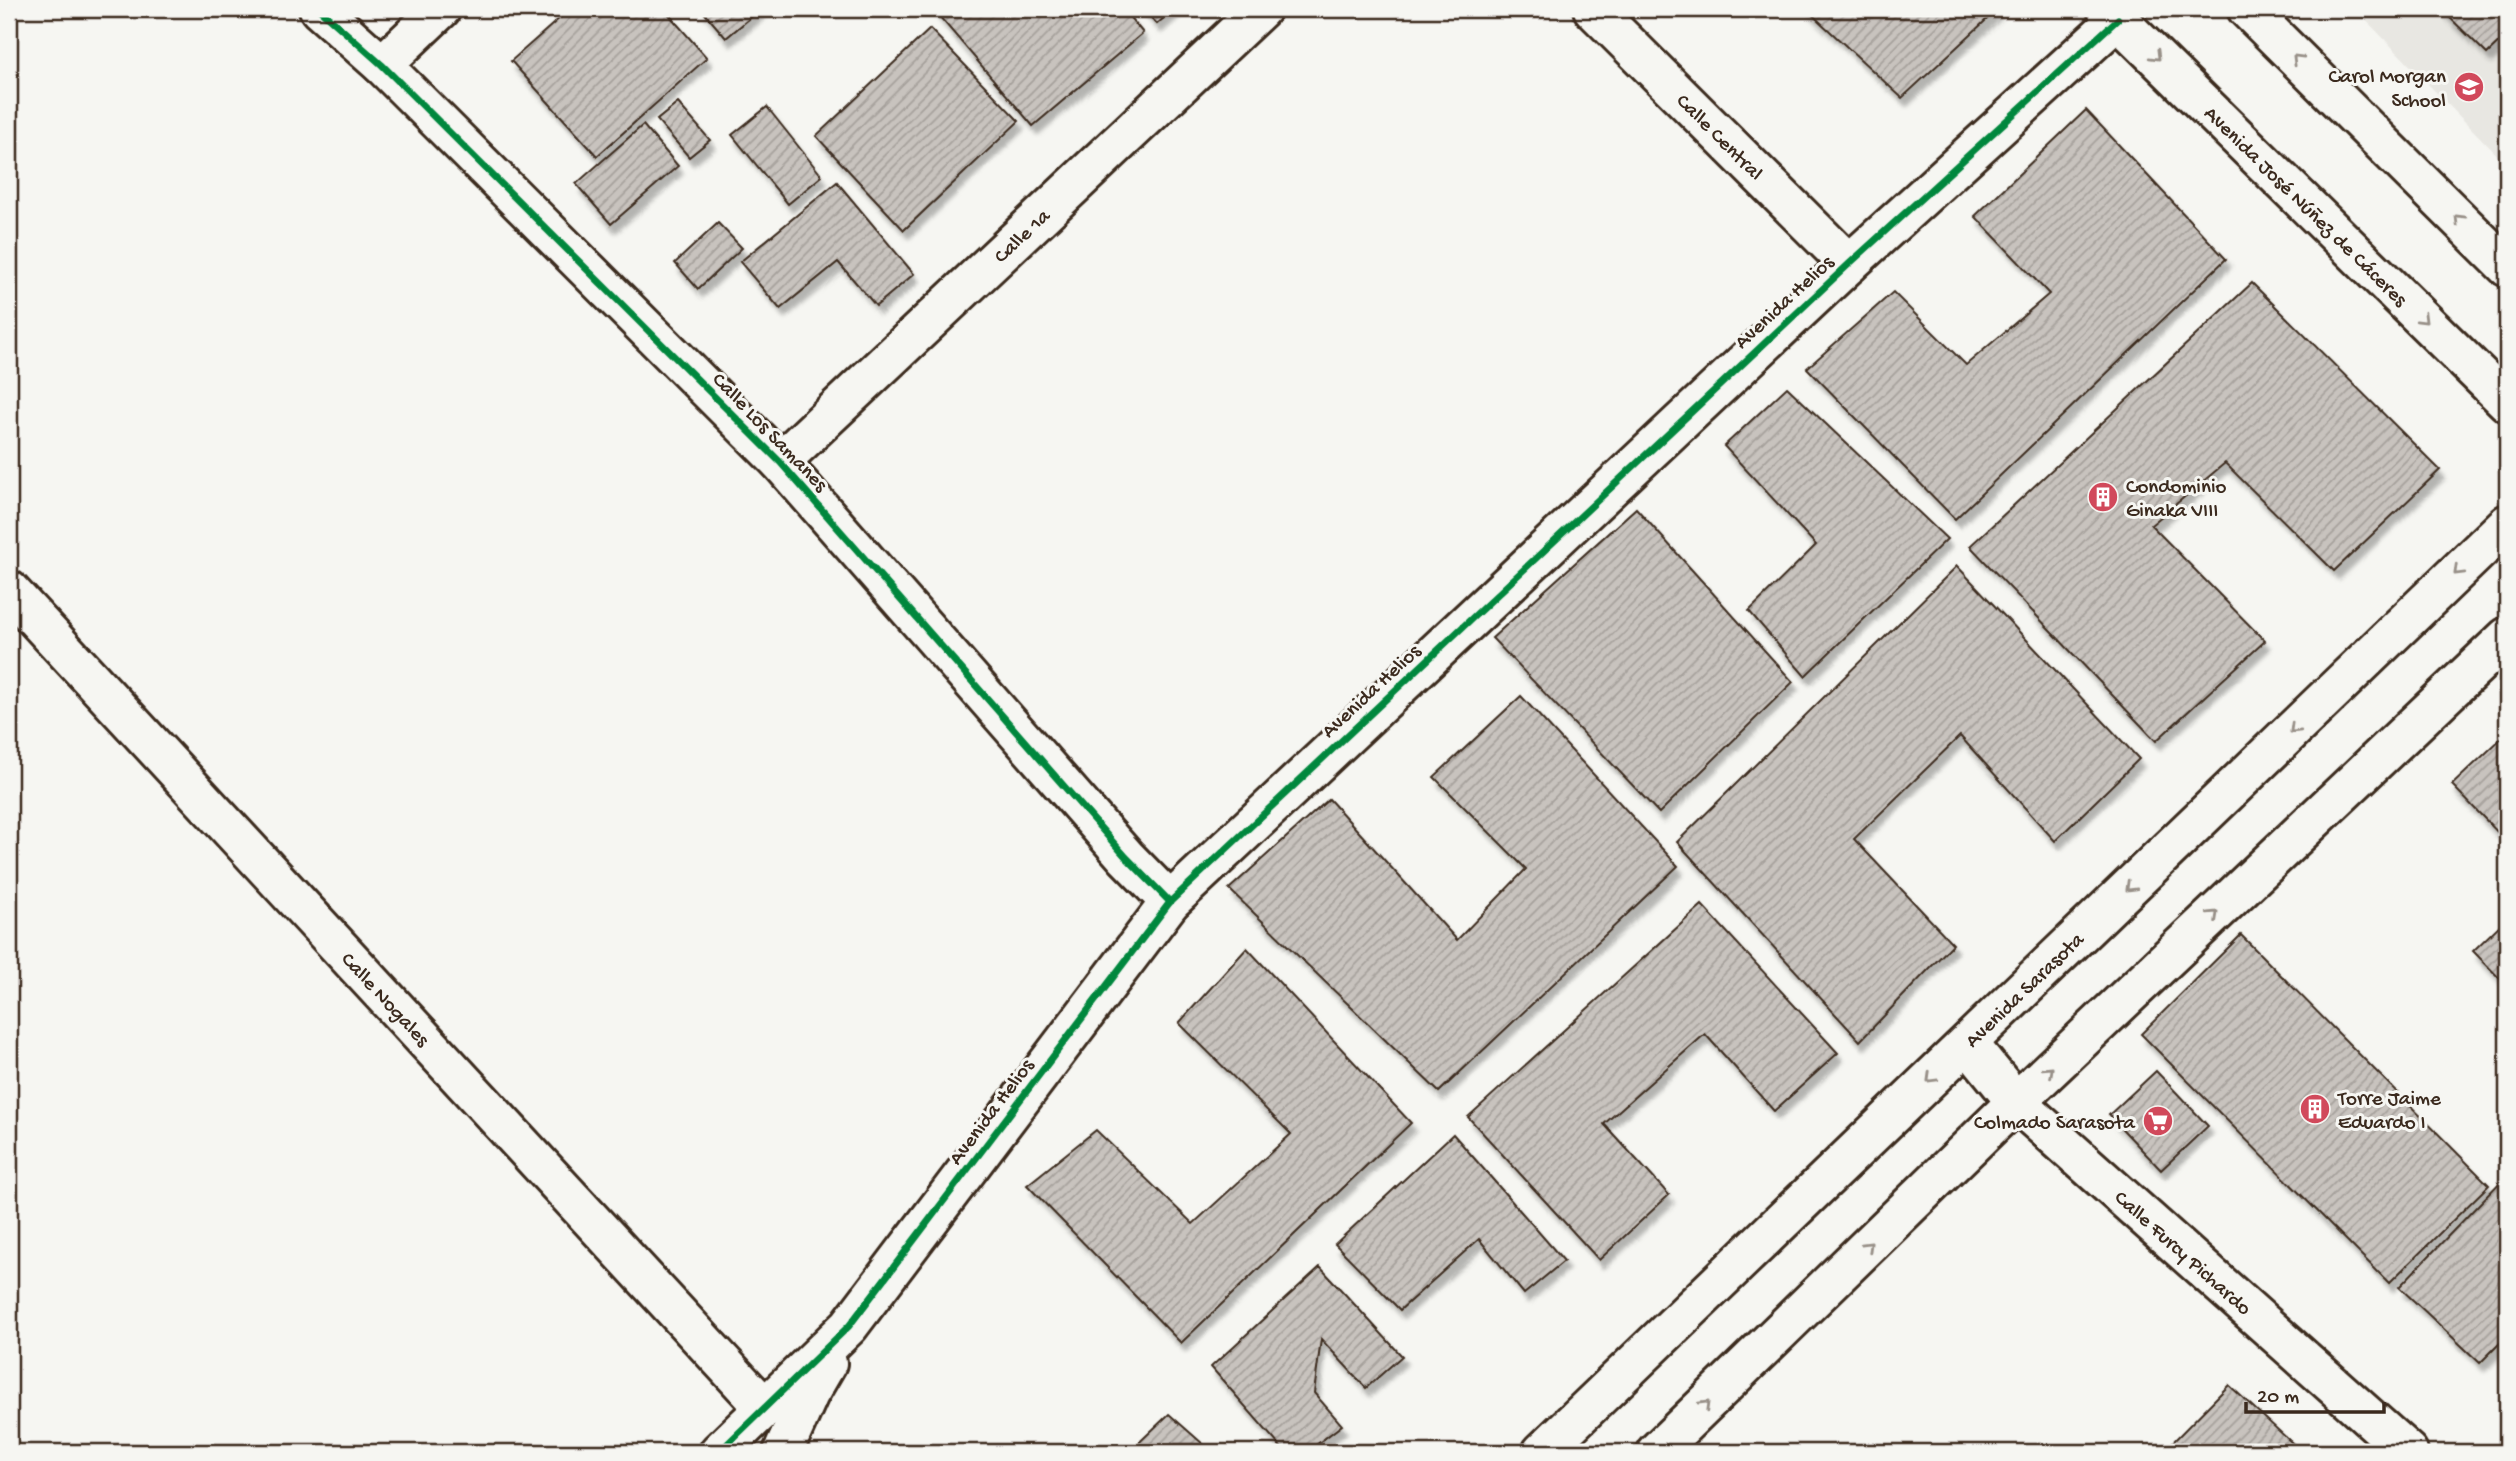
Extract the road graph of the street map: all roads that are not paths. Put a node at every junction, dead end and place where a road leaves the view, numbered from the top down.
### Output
1 (319, 9) edge
2 (441, 9) edge
3 (1261, 9) edge
4 (1593, 9) edge
5 (2247, 9) edge
6 (2113, 14) edge
7 (382, 65) junction
8 (1849, 264) junction
9 (2507, 267) edge
10 (2507, 401) edge
11 (780, 462) junction
12 (2507, 524) edge
13 (9, 590) edge
14 (2507, 637) edge
15 (1170, 902) junction
16 (1968, 1043) junction
17 (2016, 1102) junction
18 (849, 1326) junction
19 (765, 1408) junction
20 (719, 1452) edge
21 (783, 1452) edge
22 (1542, 1452) edge
23 (1656, 1452) edge
24 (2408, 1452) edge

1 - 7 street, Calle Los Samanes
2 - 7 street
3 - 11 street, Calle 1a
4 - 8 street, Calle Central
9 -> 5 street
6 - 8 street, Avenida Helios
6 -> 10 street, Avenida José Núñez de Cáceres
7 - 11 street, Calle Los Samanes
8 - 15 street, Avenida Helios
11 - 15 street, Calle Los Samanes
12 -> 16 street, Avenida Sarasota
13 - 19 street, Calle Nogales
17 -> 14 street
15 - 18 street, Avenida Helios
16 - 17 street, Calle Furcy Pichardo
16 -> 22 street, Avenida Sarasota
23 -> 17 street
17 - 24 street, Calle Furcy Pichardo
18 - 19 street, Avenida Helios
18 - 21 street
19 - 20 street, Avenida Helios

